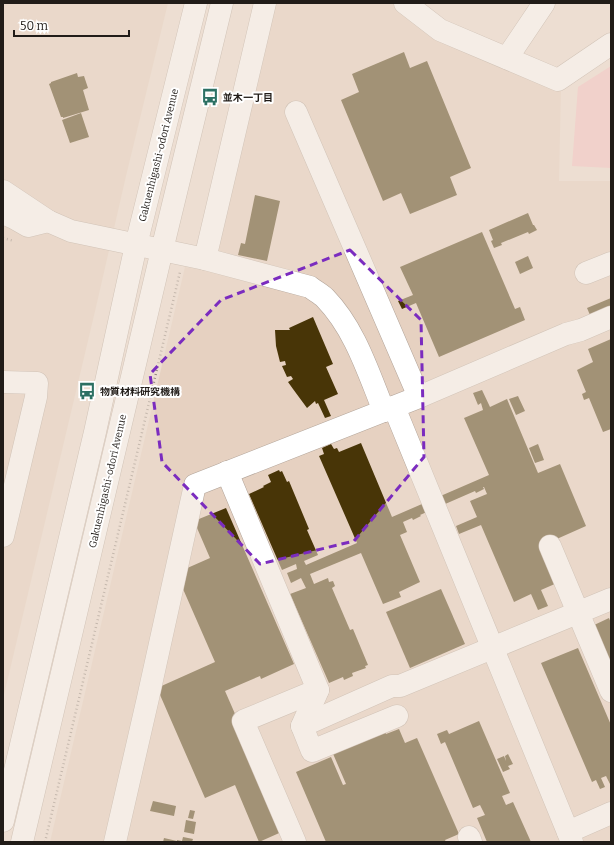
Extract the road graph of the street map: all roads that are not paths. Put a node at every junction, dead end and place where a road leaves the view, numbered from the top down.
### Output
1 (196, 3) edge
2 (222, 3) edge
3 (265, 3) edge
4 (405, 3) edge
5 (544, 3) edge
6 (611, 44) edge
7 (507, 58) junction
8 (296, 112) dead end
9 (3, 191) edge
10 (3, 213) edge
11 (48, 221) junction
12 (136, 245) junction
13 (162, 250) junction
14 (205, 259) junction
15 (611, 263) edge
16 (586, 273) dead end
17 (611, 317) edge
18 (3, 382) edge
19 (419, 397) junction
20 (389, 409) junction
21 (227, 472) junction
22 (3, 536) edge
23 (550, 546) dead end
24 (611, 599) edge
25 (578, 613) junction
26 (492, 648) junction
27 (318, 690) junction
28 (611, 691) edge
29 (398, 716) dead end
30 (302, 726) junction
31 (611, 813) edge
32 (3, 821) edge
33 (570, 837) edge
34 (22, 842) edge
35 (115, 842) edge
36 (295, 842) edge

1 - 12 main road, Gakuenhigashi-odori Avenue
2 - 13 main road, Gakuenhigashi-odori Avenue
3 - 14 main road
4 - 7 main road
5 - 7 main road
6 - 7 main road
8 - 19 main road
9 - 11 main road
10 - 11 main road
11 - 12 main road
12 - 13 main road
12 - 32 main road, Gakuenhigashi-odori Avenue
13 - 14 main road
13 - 34 main road, Gakuenhigashi-odori Avenue
14 - 20 main road
15 - 16 main road
17 - 19 main road
18 - 22 main road
19 - 20 main road
20 - 21 main road
20 - 26 main road
21 - 27 main road
21 - 35 main road
23 - 25 main road
24 - 25 main road
25 - 26 main road
25 - 28 main road
26 - 30 main road
26 - 33 main road
27 - 30 main road
27 - 36 main road
29 - 30 main road
31 - 33 main road

